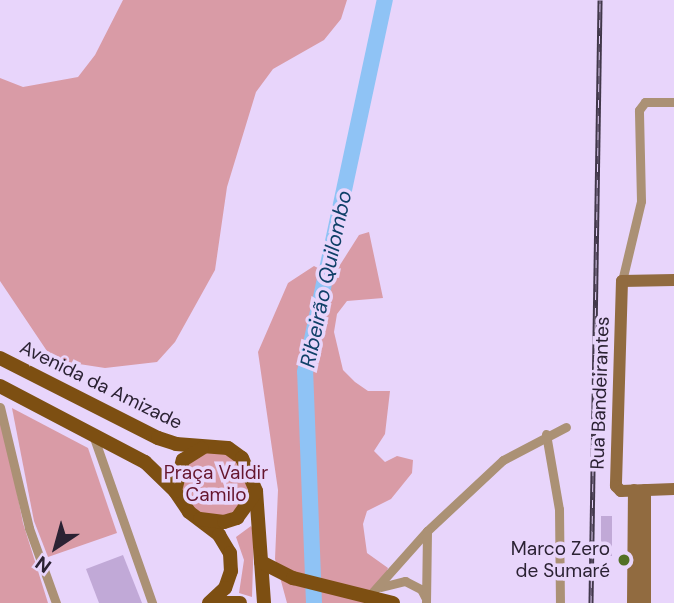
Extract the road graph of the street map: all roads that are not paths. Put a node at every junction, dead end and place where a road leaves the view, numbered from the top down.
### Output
1 (674, 102) edge
2 (674, 280) edge
3 (622, 281) junction
4 (0, 358) edge
5 (0, 386) edge
6 (0, 407) edge
7 (566, 427) dead end
8 (93, 435) junction
9 (546, 435) junction
10 (202, 447) junction
11 (674, 489) edge
12 (639, 490) junction
13 (176, 491) junction
14 (256, 491) junction
15 (198, 519) junction
16 (428, 531) junction
17 (261, 562) junction
18 (374, 592) junction
19 (426, 601) edge
20 (56, 603) edge
21 (152, 603) edge
22 (210, 603) edge
23 (240, 603) edge
24 (264, 603) edge
25 (393, 603) edge
26 (560, 603) edge
27 (633, 603) edge
28 (645, 603) edge

1 - 3 street
2 - 3 street
3 - 12 street, Rua Bandeirantes
4 - 10 main road, Avenida da Amizade
5 - 8 main road
6 - 20 street
7 - 9 street
8 - 13 main road
8 - 21 street
9 - 16 street
9 - 26 street
10 - 13 main road
10 - 14 main road, Avenida da Amizade
11 - 12 street
12 - 27 street
12 - 28 street
13 - 15 main road
14 - 15 main road
14 - 17 main road, Avenida da Amizade
15 - 22 main road
16 - 18 street
16 - 19 street
17 - 18 main road
17 - 24 main road, Avenida da Amizade
18 - 19 street
18 - 25 main road
22 - 23 main road

